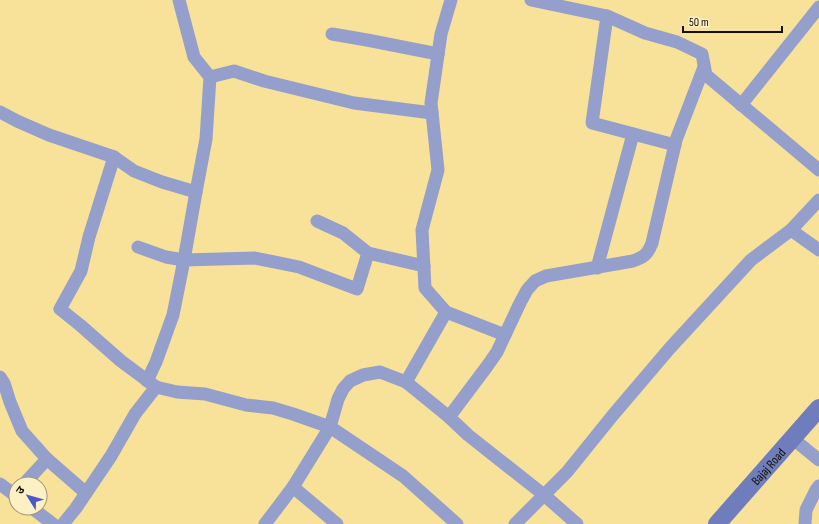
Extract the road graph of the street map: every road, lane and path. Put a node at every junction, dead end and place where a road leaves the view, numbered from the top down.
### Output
1 (179, 0) edge
2 (451, 0) edge
3 (531, 0) edge
4 (819, 7) edge
5 (607, 16) junction
6 (332, 34) dead end
7 (438, 54) junction
8 (704, 67) junction
9 (210, 77) junction
10 (741, 105) junction
11 (0, 112) edge
12 (432, 113) junction
13 (633, 134) junction
14 (675, 145) junction
15 (114, 157) junction
16 (819, 170) edge
17 (196, 192) junction
18 (819, 200) edge
19 (317, 221) dead end
20 (791, 230) junction
21 (138, 247) dead end
22 (819, 250) edge
23 (368, 253) junction
24 (184, 260) junction
25 (424, 266) junction
26 (597, 268) junction
27 (446, 312) junction
28 (505, 335) junction
29 (0, 377) edge
30 (406, 382) junction
31 (151, 384) junction
32 (819, 408) edge
33 (449, 417) junction
34 (330, 427) junction
35 (792, 438) junction
36 (47, 459) junction
37 (819, 460) edge
38 (31, 476) edge
39 (819, 486) edge
40 (293, 487) junction
41 (86, 493) junction
42 (544, 495) junction
43 (42, 516) edge
44 (53, 524) edge
45 (63, 524) edge
46 (265, 524) edge
47 (337, 524) edge
48 (457, 524) edge
49 (515, 524) edge
50 (577, 524) edge
51 (717, 524) edge
52 (805, 524) edge

1 - 9 street
2 - 7 street
3 - 5 street
4 - 10 street
5 - 8 street
5 - 13 street
6 - 7 street
7 - 12 street
8 - 10 street
8 - 14 street
9 - 12 street
9 - 17 street
10 - 16 street
11 - 15 street
12 - 25 street
13 - 14 street
13 - 26 street
14 - 26 street
15 - 17 street
15 - 31 street
17 - 24 street
18 - 20 street
19 - 23 street
20 - 22 street
20 - 42 street
21 - 24 street
23 - 24 street
23 - 25 street
24 - 31 street
25 - 27 street
26 - 28 street
27 - 28 street
27 - 30 street
28 - 33 street
29 - 36 street
30 - 33 street
30 - 34 street
31 - 34 street
31 - 41 street
32 - 35 street, Bajaj Road
33 - 42 street
34 - 40 street
34 - 48 street
35 - 37 street
35 - 51 street, Bajaj Road
36 - 38 street
36 - 41 street
39 - 52 street
40 - 46 street
40 - 47 street
41 - 45 street
42 - 49 street
42 - 50 street
43 - 44 street

